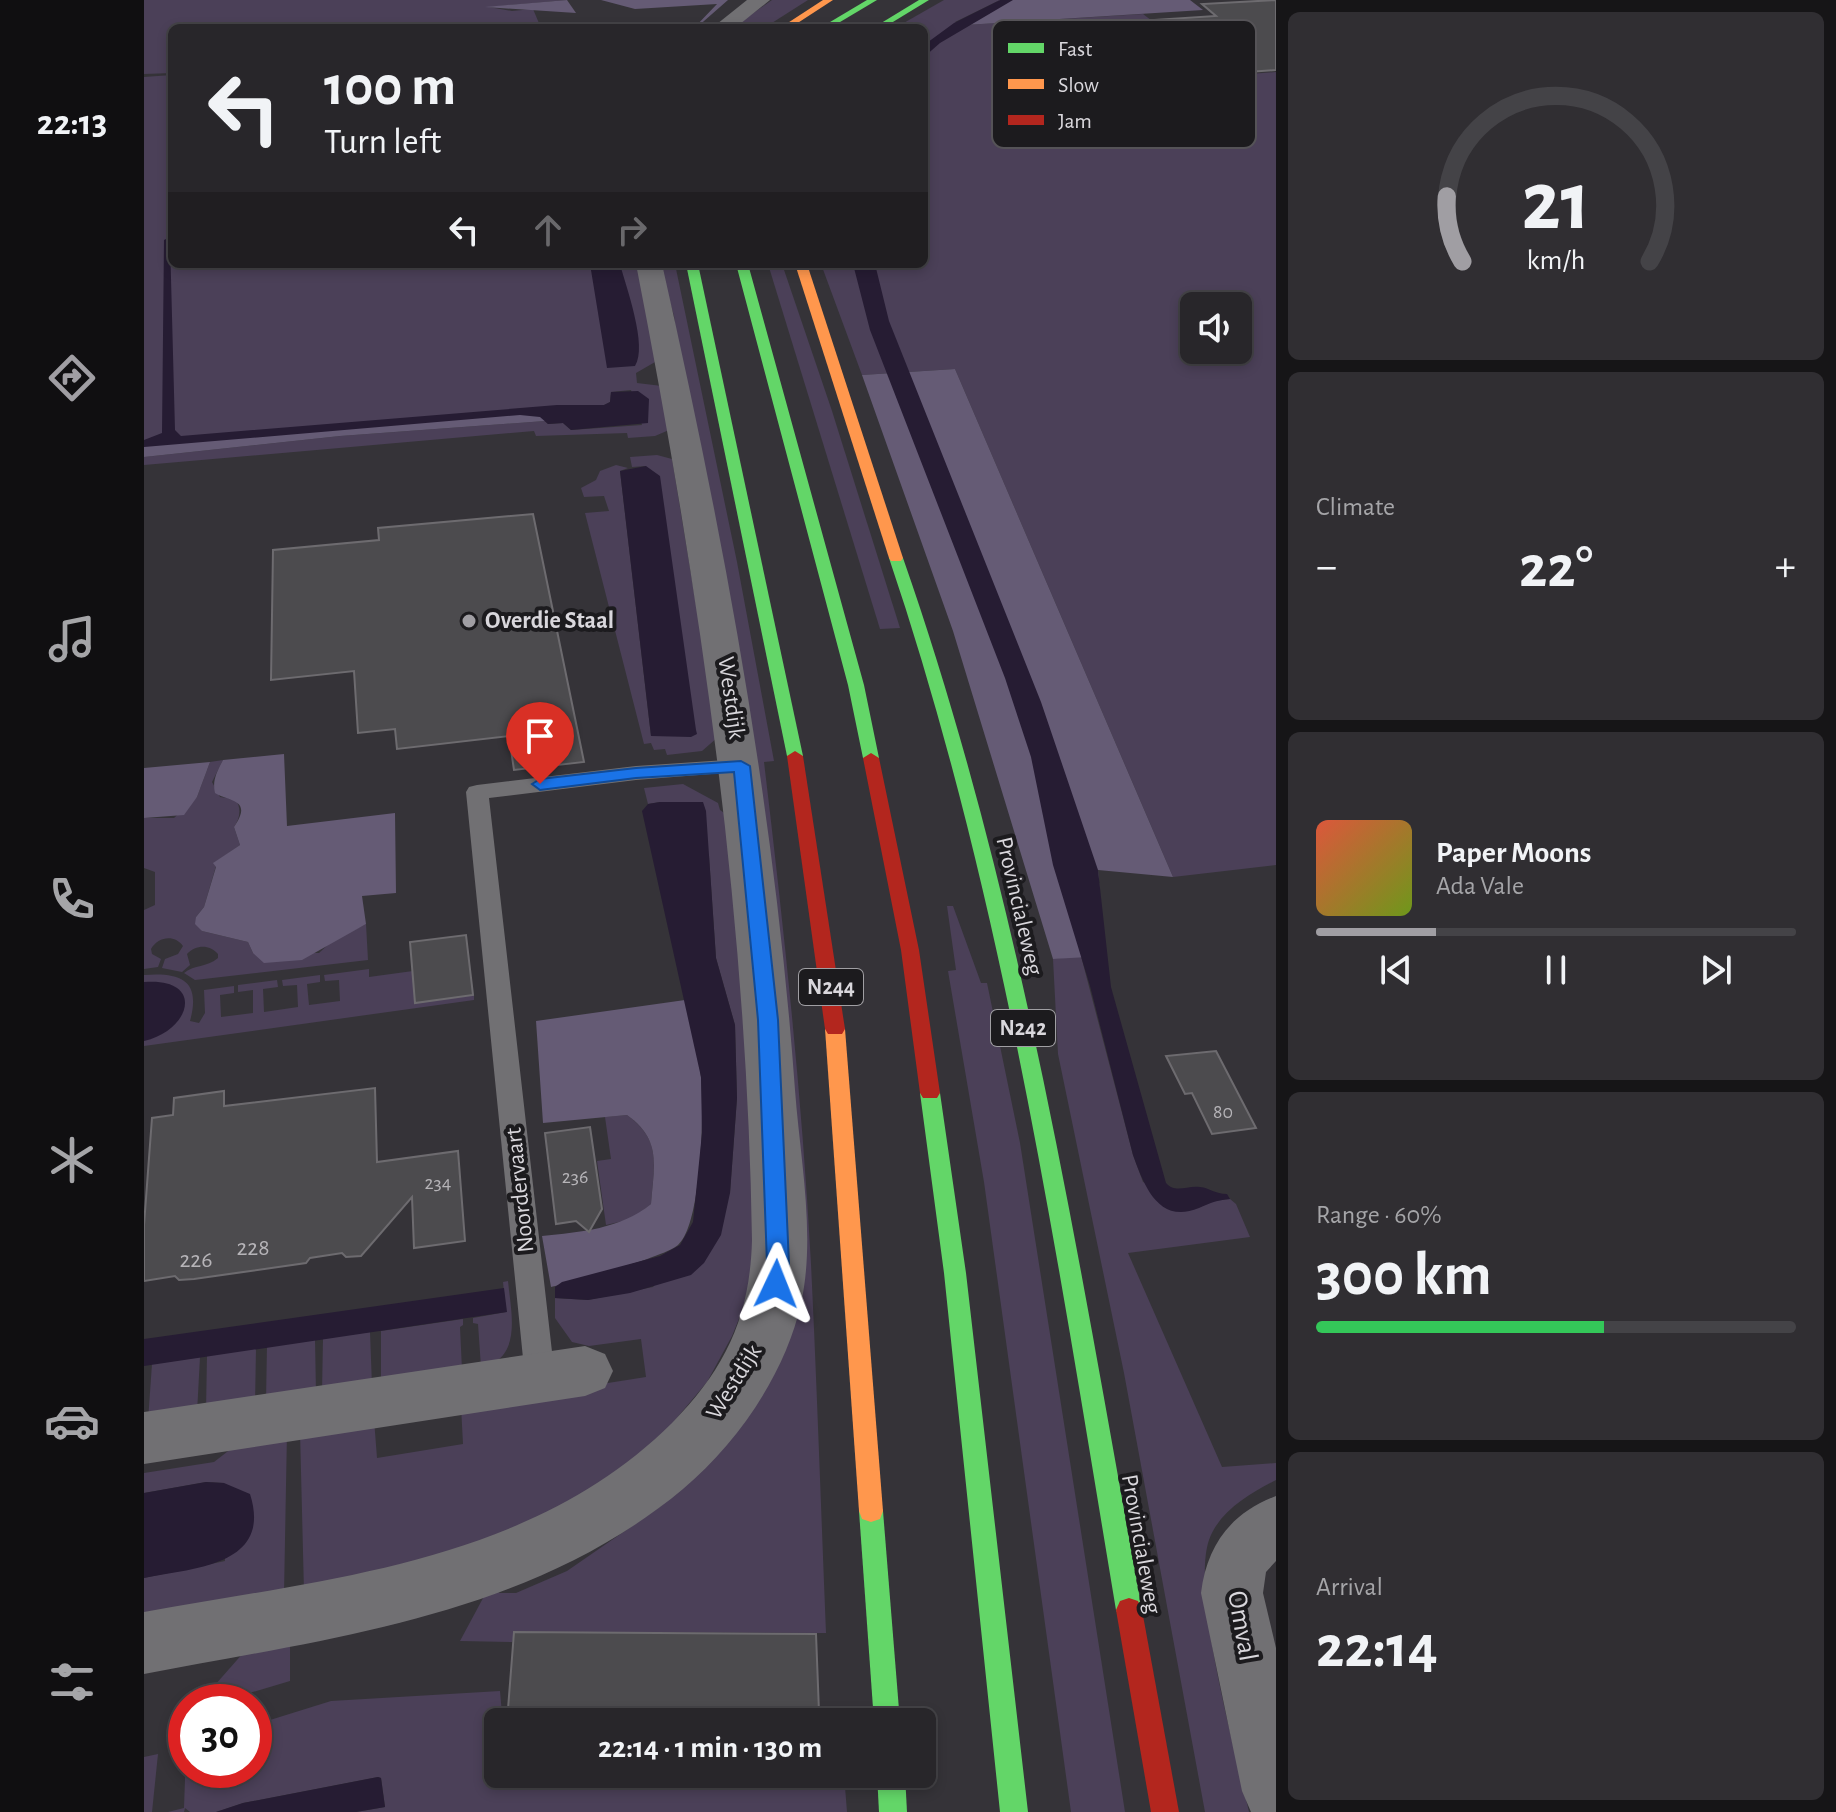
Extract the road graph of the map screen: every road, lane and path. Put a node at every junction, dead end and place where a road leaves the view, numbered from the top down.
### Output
1 (760, 0) edge
2 (829, 0) edge
3 (873, 0) edge
4 (925, 0) edge
5 (727, 24) edge
6 (790, 24) edge
7 (831, 24) edge
8 (884, 24) edge
9 (650, 268) edge
10 (693, 268) edge
11 (743, 268) edge
12 (802, 268) edge
13 (741, 766) junction
14 (563, 1375) joint
15 (144, 1438) edge
16 (1276, 1524) edge
17 (144, 1643) edge
18 (886, 1708) edge
19 (892, 1788) edge
20 (1276, 1791) edge
21 (893, 1812) edge
22 (1014, 1812) edge
23 (1165, 1812) edge

1 - 5 street
2 - 6 main road
3 - 7 main road
4 - 8 main road
9 - 13 street, Westdijk
10 - 18 main road, N244
11 - 22 main road
12 - 23 main road, Provincialeweg / N242
13 - 14 lane, Noordervaart
13 - 17 street, Westdijk
14 - 15 street
16 - 20 street, Omval
19 - 21 main road

